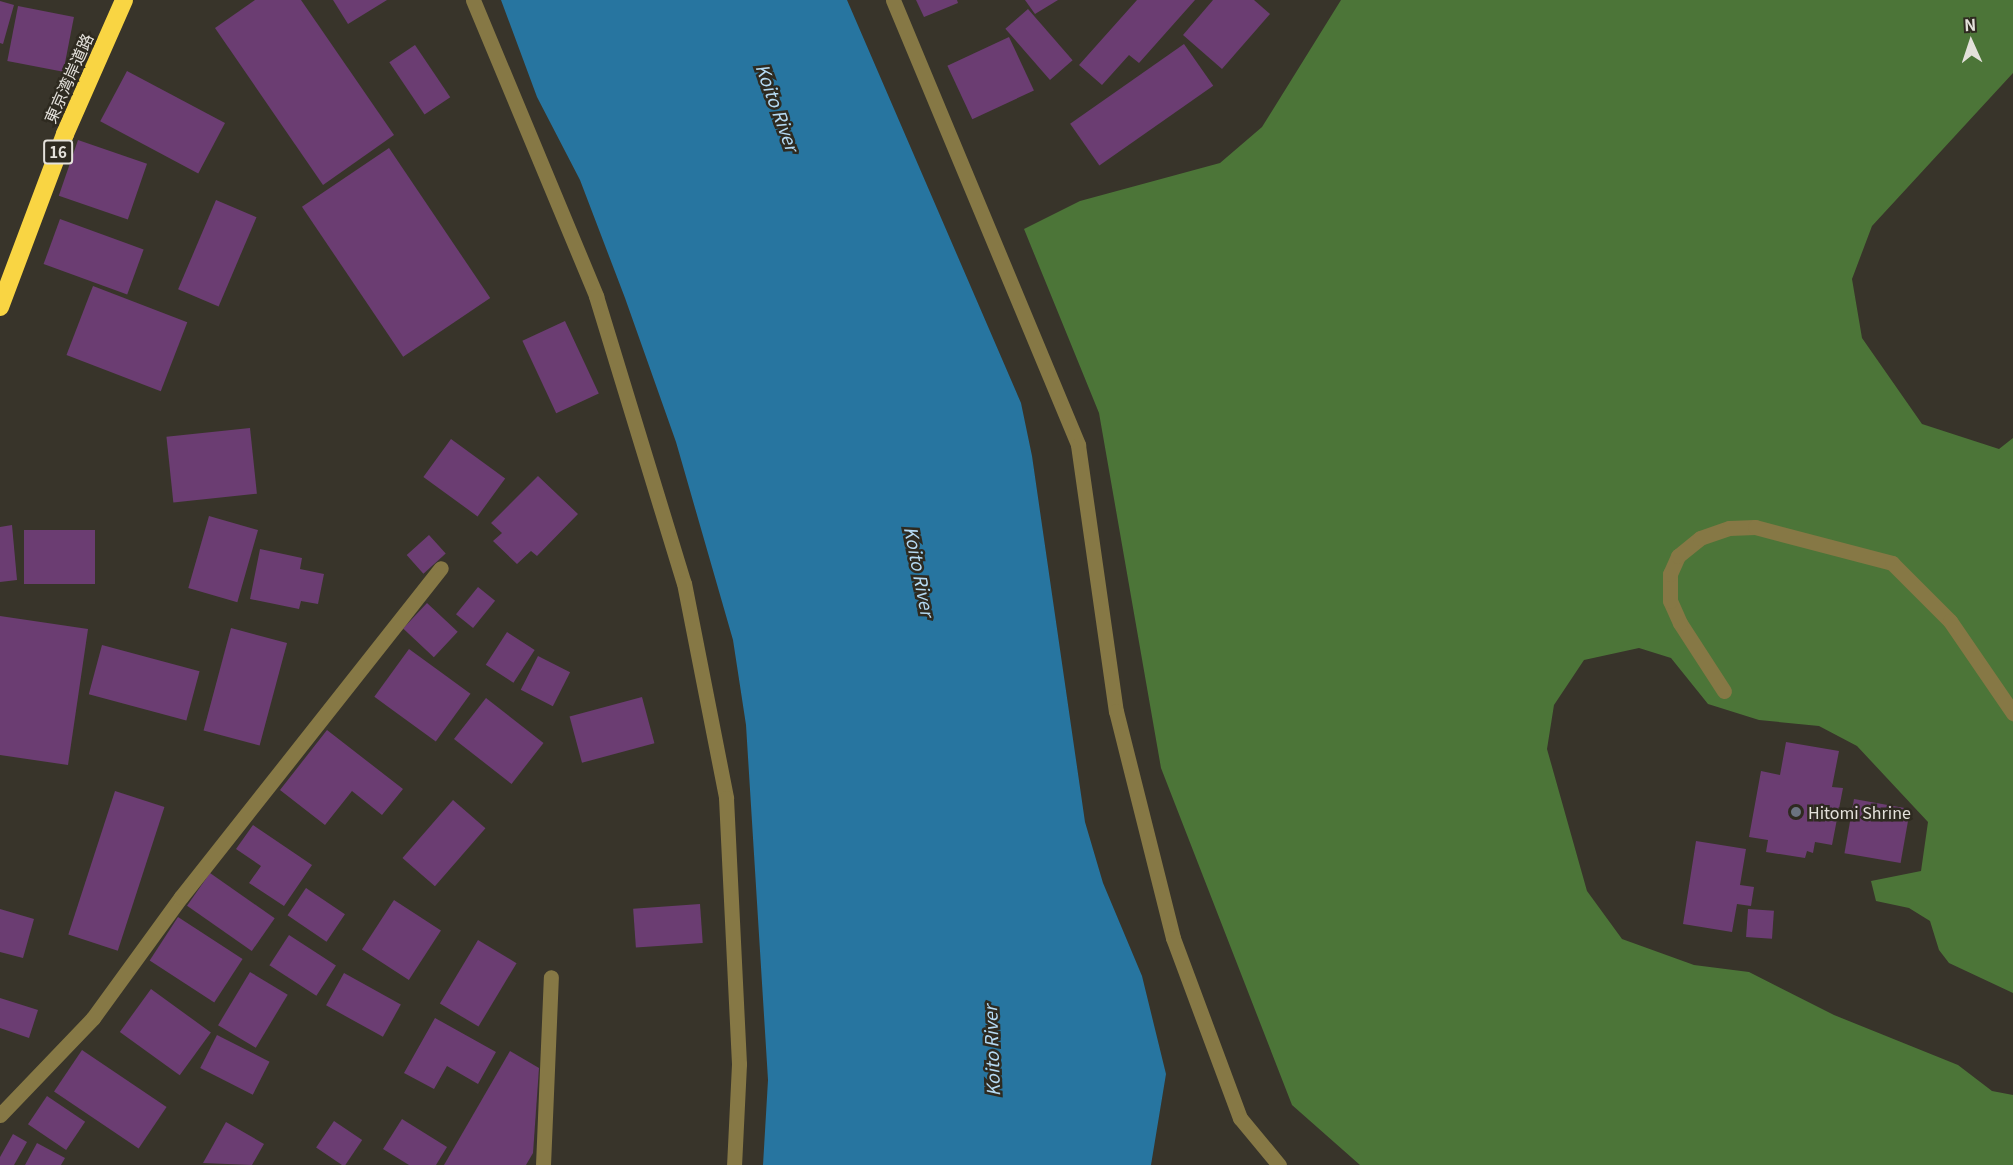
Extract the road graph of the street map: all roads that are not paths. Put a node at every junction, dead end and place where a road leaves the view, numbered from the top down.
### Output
1 (124, 0) edge
2 (473, 0) edge
3 (893, 0) edge
4 (0, 308) edge
5 (441, 568) dead end
6 (1724, 691) dead end
7 (2013, 713) edge
8 (551, 976) dead end
9 (0, 1115) edge
10 (1276, 1164) edge
11 (543, 1165) edge
12 (734, 1165) edge

1 - 4 highway, 東京湾岸道路 / 16
2 - 12 street
3 - 10 street
5 - 9 street
6 - 7 street
8 - 11 street

